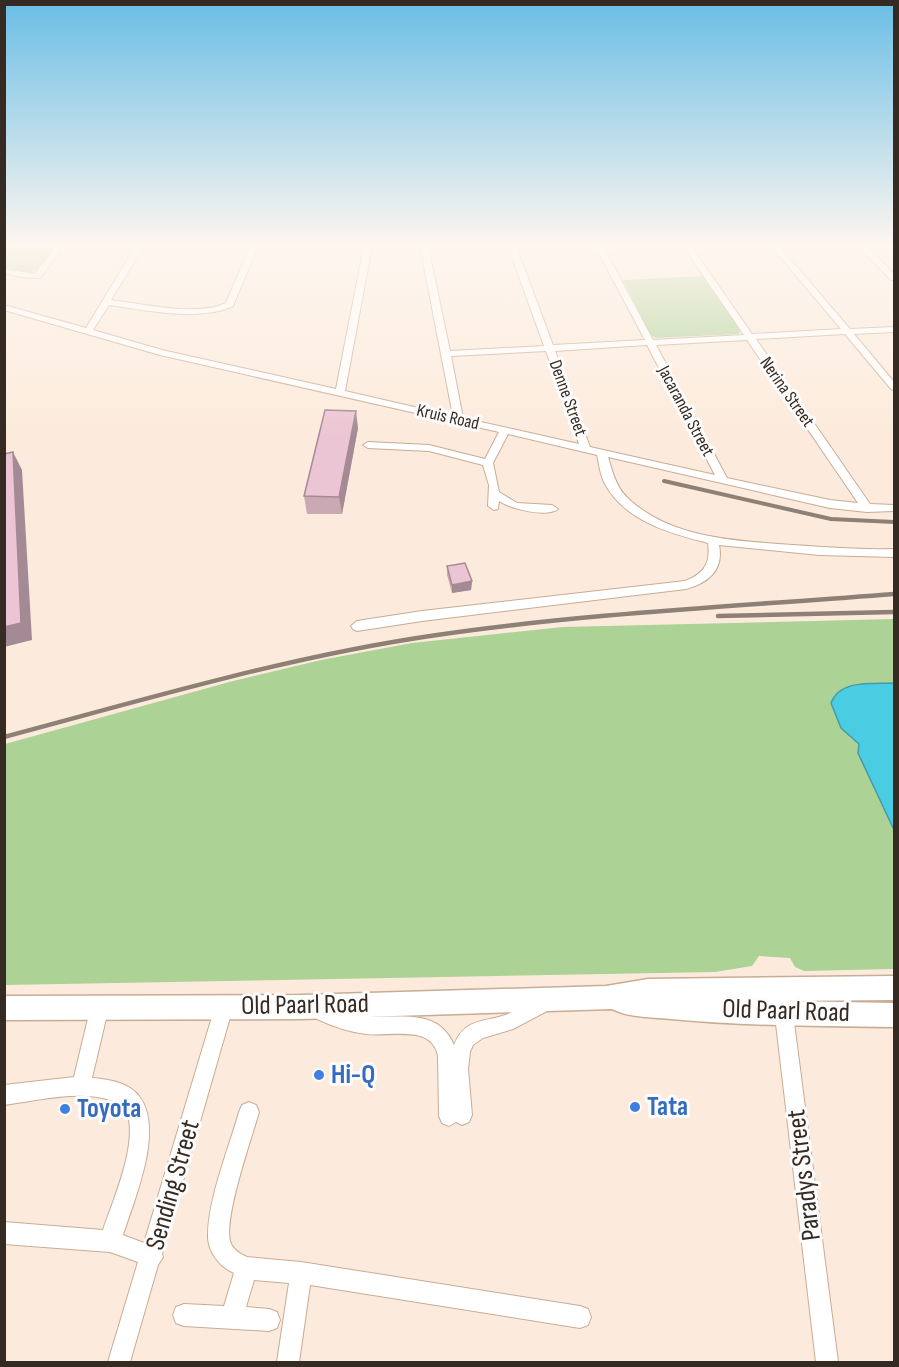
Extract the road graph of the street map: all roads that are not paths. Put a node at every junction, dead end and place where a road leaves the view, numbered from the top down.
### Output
1 (13, 310) edge
2 (101, 310) edge
3 (182, 310) edge
4 (222, 310) edge
5 (356, 310) edge
6 (437, 310) edge
7 (535, 310) edge
8 (633, 310) edge
9 (730, 310) edge
10 (830, 310) edge
11 (894, 329) edge
12 (848, 331) junction
13 (88, 332) junction
14 (749, 337) junction
15 (650, 342) junction
16 (549, 348) junction
17 (446, 354) junction
18 (894, 387) edge
19 (340, 393) junction
20 (459, 420) junction
21 (505, 430) junction
22 (368, 445) dead end
23 (586, 449) junction
24 (602, 453) junction
25 (488, 463) junction
26 (723, 480) junction
27 (867, 508) junction
28 (894, 508) edge
29 (552, 509) dead end
30 (713, 541) junction
31 (894, 553) edge
32 (357, 626) dead end
33 (780, 988) junction
34 (894, 988) edge
35 (606, 998) junction
36 (552, 999) junction
37 (100, 1006) junction
38 (224, 1006) junction
39 (301, 1006) junction
40 (4, 1008) edge
41 (784, 1012) junction
42 (894, 1015) edge
43 (81, 1086) junction
44 (4, 1095) edge
45 (249, 1112) dead end
46 (4, 1233) edge
47 (110, 1241) junction
48 (152, 1257) junction
49 (246, 1268) junction
50 (301, 1273) junction
51 (184, 1316) dead end
52 (232, 1317) junction
53 (580, 1317) dead end
54 (269, 1320) dead end
55 (119, 1362) edge
56 (288, 1362) edge
57 (827, 1362) edge

1 - 13 street, Kruis Road
2 - 13 street
3 - 4 street
5 - 19 street
6 - 17 street
7 - 16 street, Denne Street
8 - 15 street, Jacaranda Street
9 - 14 street, Nerina Street
10 - 12 street
11 - 12 street
12 - 14 street
12 - 18 street
13 - 19 street, Kruis Road
14 - 15 street
14 - 27 street, Nerina Street
15 - 16 street
15 - 26 street, Jacaranda Street
16 - 17 street
16 - 23 street, Denne Street
17 - 20 street
19 - 20 street, Kruis Road
20 - 21 street, Kruis Road
21 - 23 street, Kruis Road
21 - 25 street
22 - 25 street
23 - 24 street, Kruis Road
24 - 26 street, Kruis Road
24 - 30 street
25 - 29 street
26 - 27 street, Kruis Road
27 - 28 street, Kruis Road
30 - 31 street
30 - 32 street
33 - 34 main road, Old Paarl Road
33 - 35 main road, Old Paarl Road
33 - 41 street, Paradys Street
35 - 36 main road, Old Paarl Road
35 - 41 main road, Old Paarl Road
36 - 39 main road, Old Paarl Road
36 - 39 street
37 - 38 main road, Old Paarl Road
37 - 40 main road, Old Paarl Road
37 - 43 street
38 - 39 main road, Old Paarl Road
38 - 48 street, Sending Street
41 - 42 main road, Old Paarl Road
41 - 57 street, Paradys Street
43 - 44 street
43 - 47 street
45 - 49 street
46 - 47 street
47 - 48 street
48 - 55 street, Sending Street
49 - 50 street
49 - 52 street
50 - 53 street
50 - 56 street
51 - 52 street
52 - 54 street

